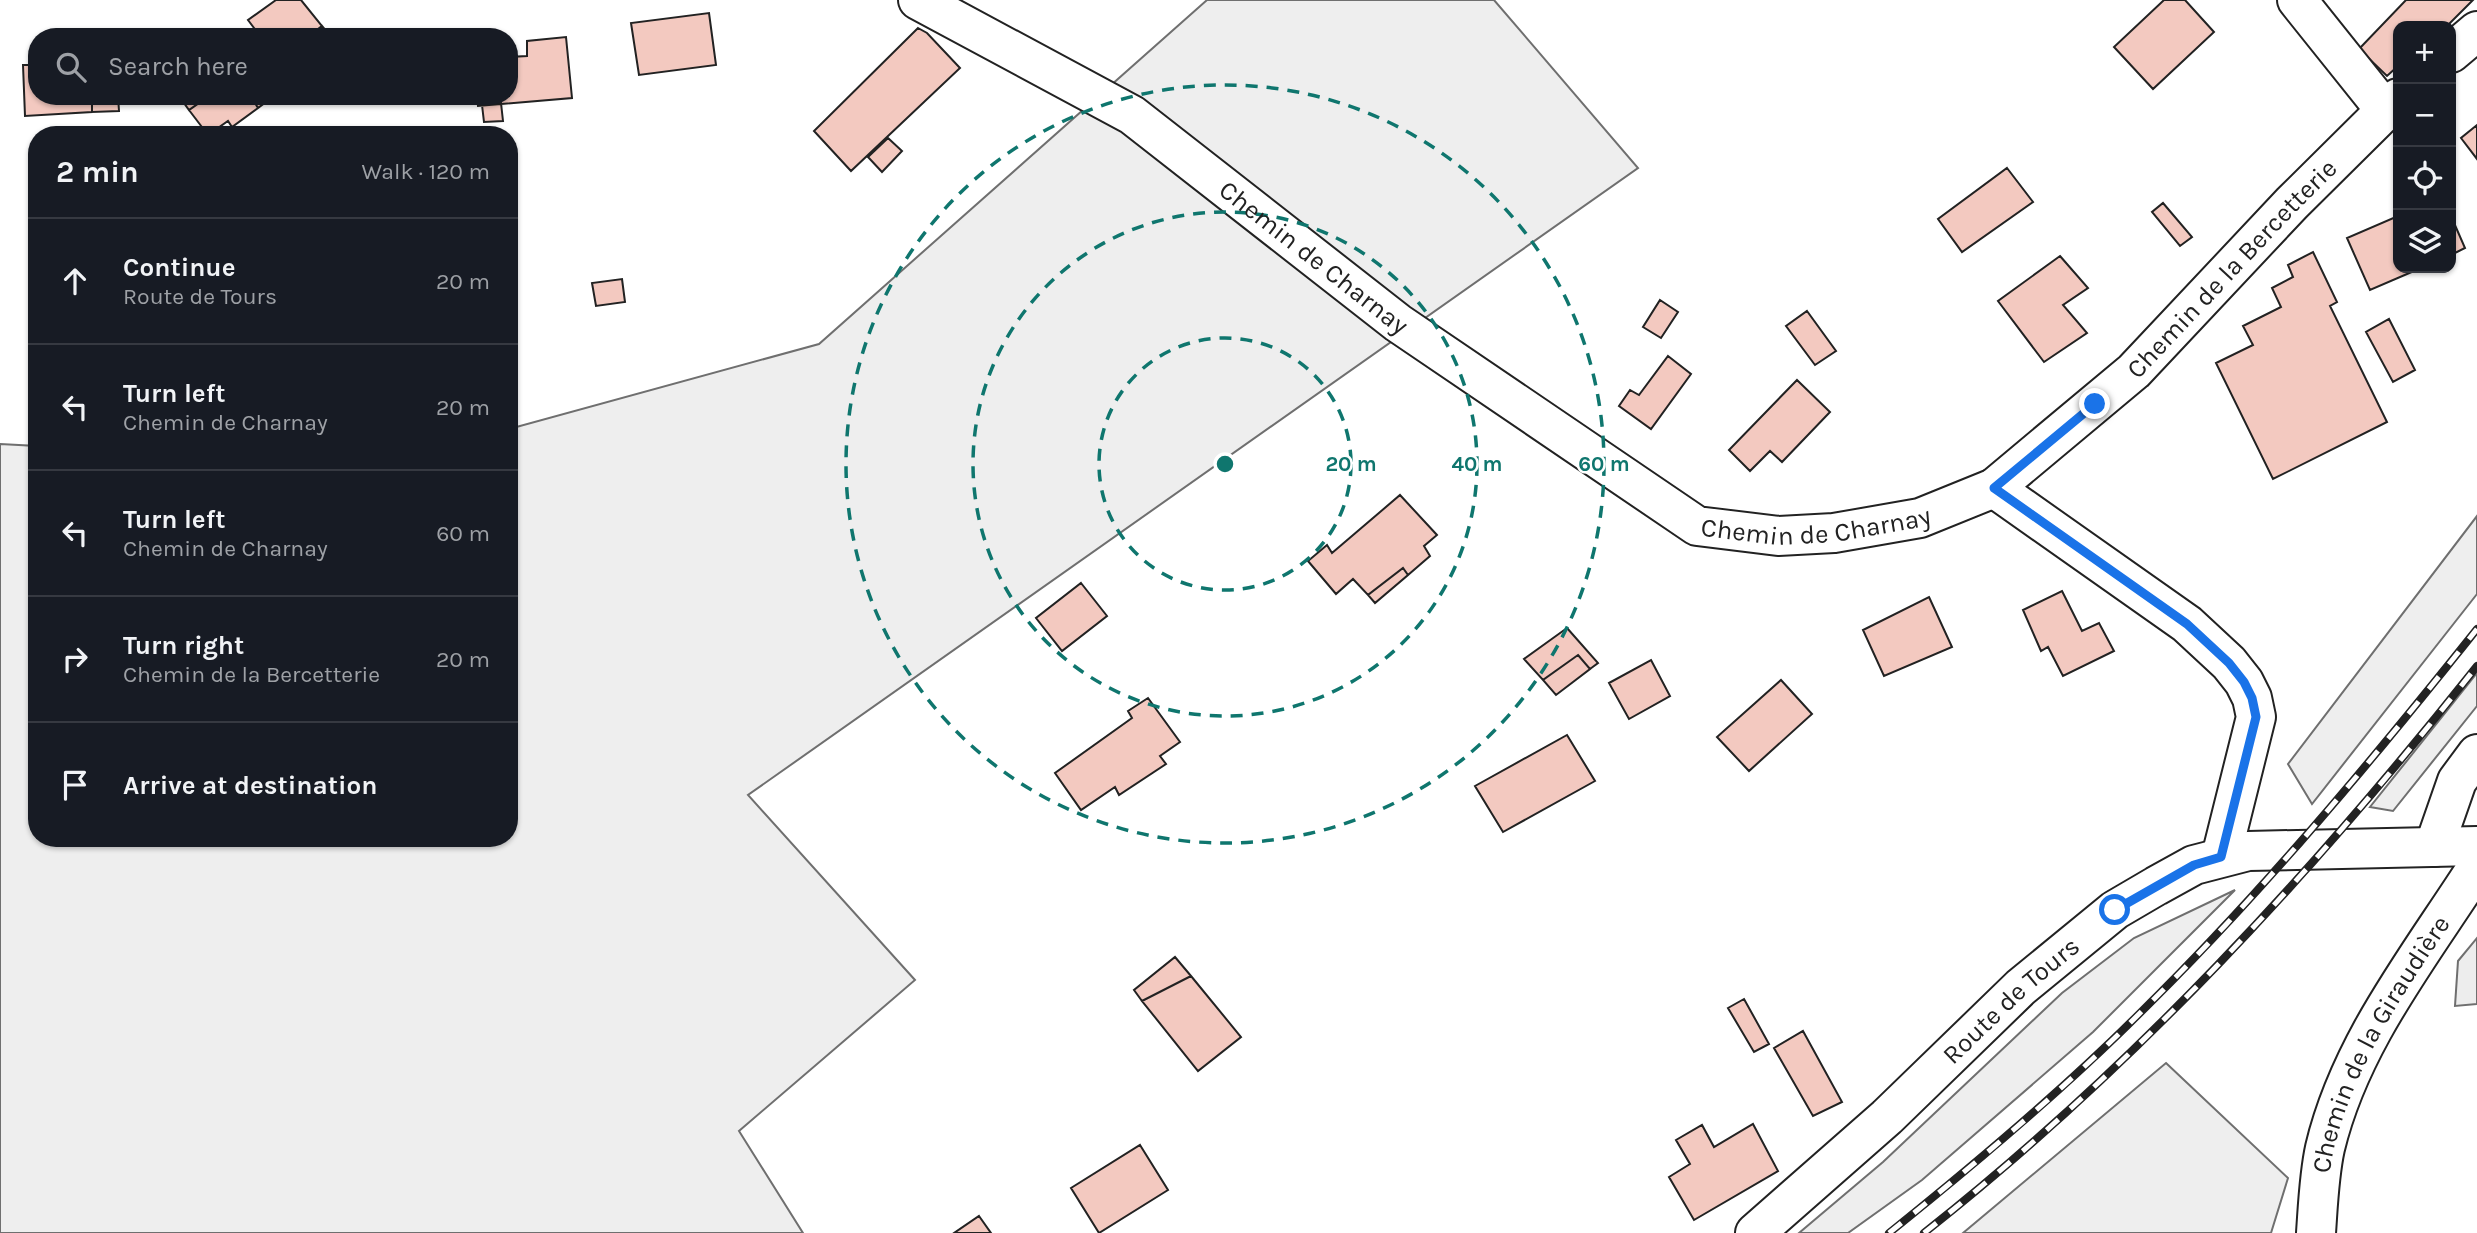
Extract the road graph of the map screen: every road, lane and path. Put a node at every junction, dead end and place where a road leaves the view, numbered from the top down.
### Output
1 (918, 0) edge
2 (2297, 0) edge
3 (2477, 31) edge
4 (2456, 50) edge
5 (2391, 104) edge
6 (1994, 488) junction
7 (2477, 754) edge
8 (2477, 846) edge
9 (2434, 847) junction
10 (2221, 857) junction
11 (2477, 867) edge
12 (1755, 1233) edge
13 (2316, 1233) edge

1 - 6 street, Chemin de Charnay
2 - 5 street
3 - 4 street
5 - 6 street, Chemin de la Bercetterie
6 - 10 street
7 - 9 street
8 - 9 street, Route de Tours
9 - 10 street, Route de Tours
10 - 12 street, Route de Tours
11 - 13 street, Chemin de la Giraudière

